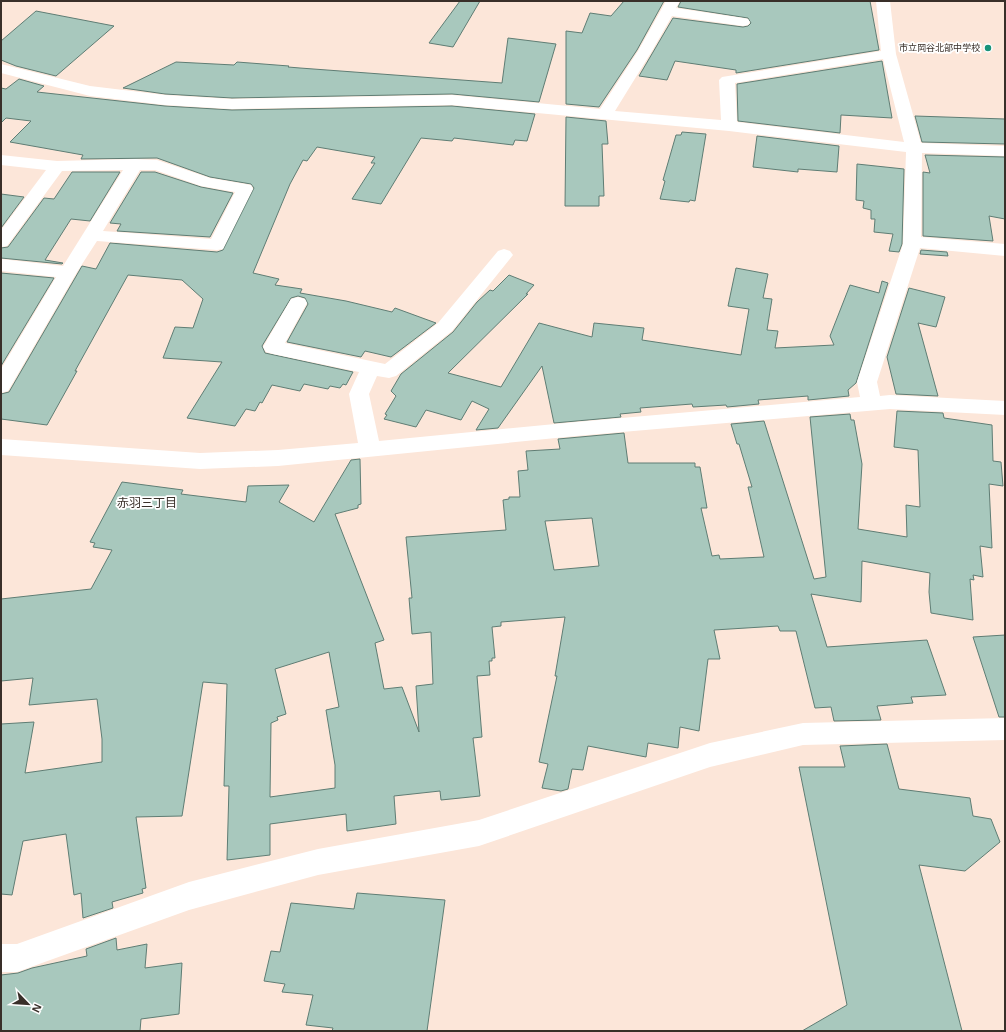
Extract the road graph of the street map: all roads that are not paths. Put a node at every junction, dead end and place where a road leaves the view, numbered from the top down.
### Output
1 (883, 1) edge
2 (670, 6) edge
3 (743, 22) dead end
4 (889, 54) junction
5 (1, 68) edge
6 (605, 114) junction
7 (729, 126) junction
8 (914, 148) junction
9 (1005, 151) edge
10 (1, 160) edge
11 (135, 164) junction
12 (57, 166) junction
13 (92, 236) junction
14 (1, 242) edge
15 (912, 242) junction
16 (1005, 250) edge
17 (504, 256) dead end
18 (1, 265) edge
19 (68, 272) junction
20 (298, 303) dead end
21 (371, 368) junction
22 (1, 386) edge
23 (871, 404) junction
24 (1005, 408) edge
25 (1, 447) edge
26 (370, 450) junction
27 (1005, 729) edge
28 (1, 958) edge

1 - 4 street
2 - 3 street
2 - 6 street
4 - 7 street
4 - 8 street
5 - 6 street
6 - 7 street
7 - 8 street
8 - 9 street
8 - 15 street
10 - 12 street
11 - 12 street
11 - 13 street
11 - 13 street
12 - 14 street
13 - 19 street
15 - 16 street
15 - 23 street
17 - 21 street
18 - 19 street
19 - 22 street
20 - 21 street
21 - 26 street
23 - 24 street
23 - 26 street
25 - 26 street
27 - 28 street

